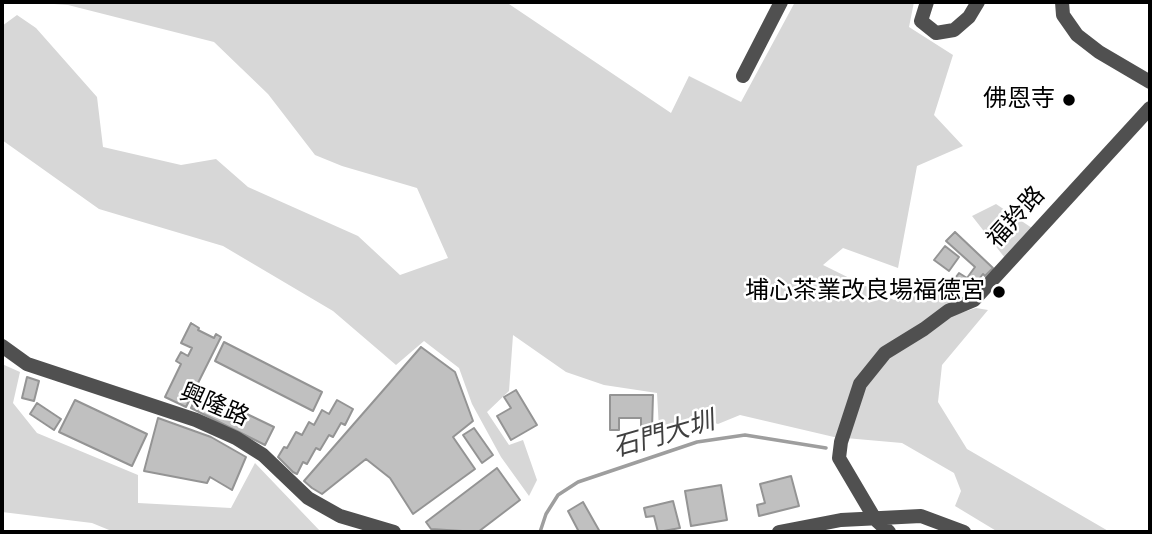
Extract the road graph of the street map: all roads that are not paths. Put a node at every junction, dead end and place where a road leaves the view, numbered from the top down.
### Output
1 (781, 2) edge
2 (927, 2) edge
3 (978, 2) edge
4 (1062, 2) edge
5 (743, 76) dead end
6 (1150, 82) edge
7 (1150, 108) edge
8 (2, 346) edge
9 (875, 519) junction
10 (394, 532) edge
11 (779, 532) edge
12 (889, 532) edge
13 (964, 532) edge

1 - 5 street
2 - 3 street
4 - 6 street
7 - 9 street, 福羚路
8 - 10 street, 興隆路
9 - 11 street
9 - 12 street, 福羚路
9 - 13 street

